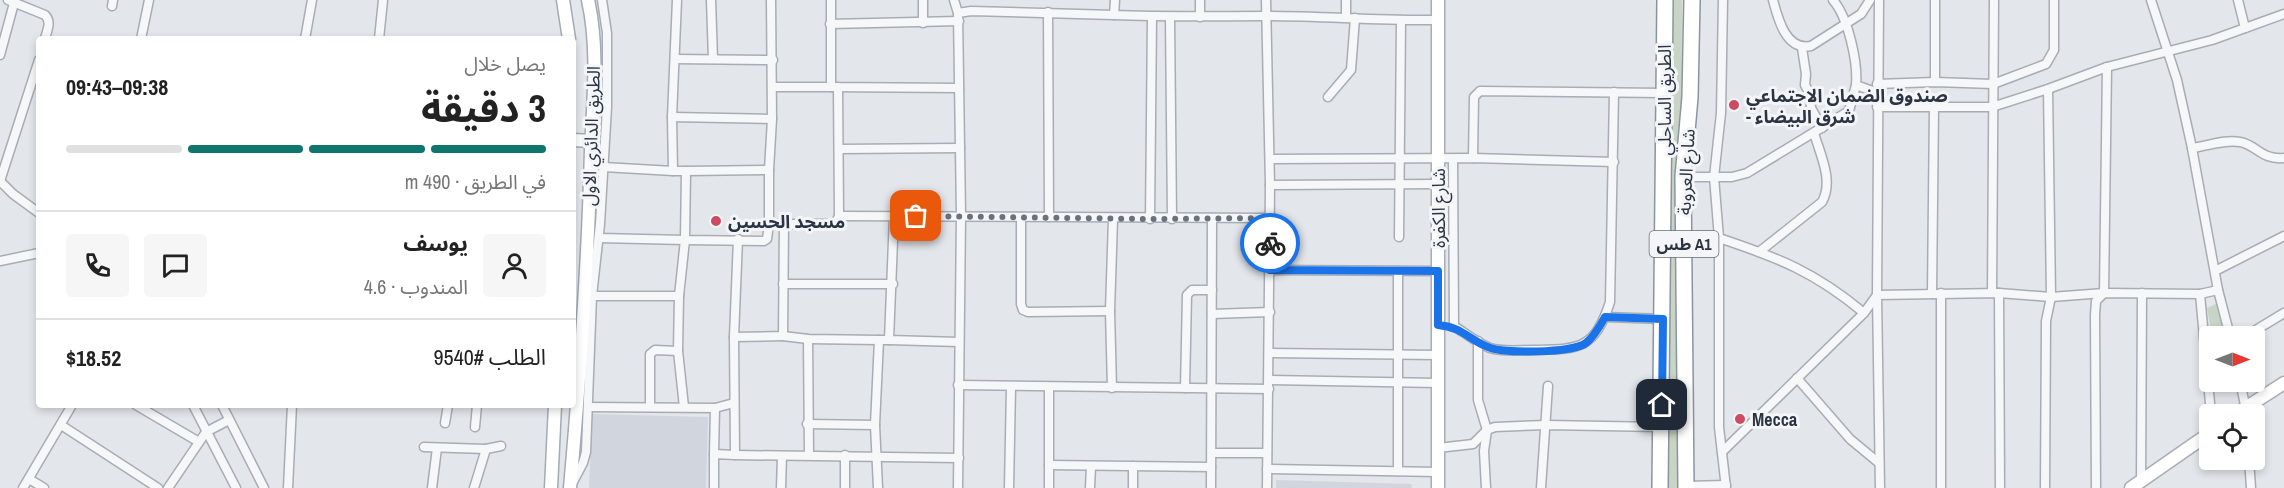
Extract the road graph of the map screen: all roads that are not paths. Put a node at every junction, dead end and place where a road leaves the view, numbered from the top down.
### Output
1 (149, 0) edge
2 (312, 0) edge
3 (383, 0) edge
4 (588, 0) edge
5 (602, 0) edge
6 (677, 0) edge
7 (711, 0) edge
8 (771, 0) edge
9 (831, 0) edge
10 (923, 0) edge
11 (954, 0) edge
12 (1115, 0) edge
13 (1200, 0) edge
14 (1266, 0) edge
15 (1346, 0) edge
16 (1438, 0) edge
17 (1665, 0) edge
18 (1692, 0) edge
19 (1723, 0) edge
20 (1773, 0) edge
21 (1833, 0) edge
22 (1870, 0) edge
23 (1879, 0) edge
24 (1935, 0) edge
25 (1994, 0) edge
26 (2054, 0) edge
27 (2151, 0) edge
28 (2238, 0) edge
29 (568, 1) edge
30 (11, 2) edge
31 (1048, 12) junction
32 (2284, 14) edge
33 (1114, 15) junction
34 (1152, 16) junction
35 (1266, 16) junction
36 (958, 17) junction
37 (1200, 17) junction
38 (1350, 17) junction
39 (1170, 18) junction
40 (1401, 20) junction
41 (1437, 20) junction
42 (923, 23) junction
43 (1846, 23) junction
44 (831, 24) junction
45 (2245, 28) junction
46 (46, 36) edge
47 (142, 36) edge
48 (306, 36) edge
49 (379, 36) edge
50 (569, 36) edge
51 (1802, 48) junction
52 (2167, 51) junction
53 (0, 55) edge
54 (675, 59) junction
55 (713, 59) junction
56 (773, 60) junction
57 (2108, 67) junction
58 (36, 69) edge
59 (1935, 82) junction
60 (1993, 84) junction
61 (1856, 85) junction
62 (773, 87) junction
63 (835, 87) junction
64 (959, 88) junction
65 (1878, 88) junction
66 (2048, 89) junction
67 (1614, 92) junction
68 (1664, 93) junction
69 (1328, 97) dead end
70 (1877, 107) junction
71 (1934, 107) junction
72 (1992, 107) junction
73 (672, 117) junction
74 (772, 119) junction
75 (1822, 128) junction
76 (1814, 134) junction
77 (576, 140) edge
78 (591, 141) junction
79 (960, 148) junction
80 (2192, 148) junction
81 (840, 149) junction
82 (1437, 158) junction
83 (1473, 158) junction
84 (2284, 158) edge
85 (1270, 159) junction
86 (1400, 159) junction
87 (1453, 159) junction
88 (1614, 162) junction
89 (603, 168) junction
90 (769, 170) junction
91 (673, 171) junction
92 (686, 171) junction
93 (1683, 177) junction
94 (1714, 177) junction
95 (0, 181) edge
96 (1400, 184) junction
97 (1437, 184) junction
98 (1270, 185) junction
99 (36, 211) edge
100 (839, 216) junction
101 (894, 216) junction
102 (961, 216) junction
103 (1021, 217) junction
104 (1049, 217) junction
105 (1270, 218) junction
106 (1113, 219) junction
107 (1150, 219) junction
108 (1172, 219) junction
109 (1212, 219) junction
110 (769, 224) junction
111 (784, 224) junction
112 (2284, 236) edge
113 (599, 237) junction
114 (1399, 237) dead end
115 (1719, 238) junction
116 (738, 239) junction
117 (685, 240) junction
118 (1759, 252) junction
119 (36, 254) edge
120 (0, 261) edge
121 (1270, 270) junction
122 (1398, 271) junction
123 (1438, 271) junction
124 (2215, 271) junction
125 (783, 284) junction
126 (893, 284) junction
127 (1212, 290) junction
128 (2218, 290) junction
129 (1936, 293) junction
130 (1996, 293) junction
131 (2104, 293) junction
132 (2142, 293) junction
133 (2200, 294) junction
134 (1878, 295) junction
135 (592, 296) junction
136 (679, 296) junction
137 (2051, 297) junction
138 (1110, 311) junction
139 (1270, 312) junction
140 (1864, 313) junction
141 (2284, 313) edge
142 (1212, 314) junction
143 (1605, 317) junction
144 (1663, 319) junction
145 (1438, 325) junction
146 (1454, 326) junction
147 (2227, 326) edge
148 (2263, 326) edge
149 (783, 336) junction
150 (734, 337) junction
151 (808, 339) junction
152 (879, 340) junction
153 (889, 340) junction
154 (1478, 341) junction
155 (959, 342) junction
156 (577, 349) edge
157 (678, 351) junction
158 (1270, 353) junction
159 (1397, 355) junction
160 (1438, 355) junction
161 (576, 373) edge
162 (1797, 378) junction
163 (1397, 382) junction
164 (1438, 383) junction
165 (2284, 383) edge
166 (1269, 384) junction
167 (958, 385) junction
168 (1548, 386) dead end
169 (1011, 387) junction
170 (1049, 387) junction
171 (1112, 388) junction
172 (1185, 388) junction
173 (1212, 388) junction
174 (734, 403) junction
175 (2210, 404) edge
176 (2254, 404) edge
177 (588, 407) junction
178 (650, 407) junction
179 (684, 407) junction
180 (70, 408) edge
181 (141, 408) edge
182 (194, 408) edge
183 (223, 408) edge
184 (292, 408) edge
185 (448, 408) edge
186 (477, 408) edge
187 (555, 408) edge
188 (575, 408) edge
189 (715, 408) junction
190 (229, 420) junction
191 (445, 423) dead end
192 (61, 424) junction
193 (807, 424) junction
194 (875, 425) junction
195 (1546, 425) junction
196 (475, 427) dead end
197 (1661, 427) junction
198 (1487, 430) junction
199 (206, 432) junction
200 (2199, 441) edge
201 (199, 442) junction
202 (501, 446) dead end
203 (424, 447) dead end
204 (437, 448) junction
205 (1438, 448) junction
206 (486, 449) junction
207 (1722, 452) junction
208 (1212, 453) junction
209 (1267, 453) junction
210 (714, 454) junction
211 (735, 455) junction
212 (808, 455) junction
213 (845, 455) junction
214 (782, 456) junction
215 (877, 456) junction
216 (959, 458) junction
217 (1880, 463) junction
218 (1049, 465) junction
219 (1091, 466) junction
220 (1133, 466) junction
221 (552, 467) junction
222 (1211, 467) junction
223 (572, 468) junction
224 (1267, 469) junction
225 (2250, 470) edge
226 (1398, 471) junction
227 (1438, 472) junction
228 (29, 479) junction
229 (2142, 484) edge
230 (1726, 486) edge
231 (1686, 487) edge
232 (23, 488) edge
233 (44, 488) edge
234 (158, 488) edge
235 (168, 488) edge
236 (236, 488) edge
237 (264, 488) edge
238 (288, 488) edge
239 (432, 488) edge
240 (474, 488) edge
241 (551, 488) edge
242 (570, 488) edge
243 (714, 488) edge
244 (781, 488) edge
245 (845, 488) edge
246 (878, 488) edge
247 (958, 488) edge
248 (1009, 488) edge
249 (1049, 488) edge
250 (1090, 488) edge
251 (1133, 488) edge
252 (1211, 488) edge
253 (1267, 488) edge
254 (1438, 488) edge
255 (1486, 488) edge
256 (1541, 488) edge
257 (1660, 488) edge
258 (1880, 488) edge
259 (1941, 488) edge
260 (2000, 488) edge
261 (2045, 488) edge
262 (2096, 488) edge
263 (2251, 488) edge

1 - 47 street
2 - 48 street
3 - 49 street
4 - 78 main road, الطريق الدائري الاول
5 - 89 street
6 - 54 street
7 - 55 street
8 - 56 street
9 - 44 street
10 - 42 street
11 - 36 street
12 - 33 street
13 - 37 street
14 - 35 street
15 - 38 street
16 - 41 main road, شارع الكفرة
17 - 68 highway, الطريق الساحلي / طس A1
18 - 93 highway, شارع العروبة / طس A1
19 - 94 street
20 - 51 street
21 - 43 street
22 - 43 street
23 - 65 street
24 - 59 street
25 - 60 street
26 - 60 street
27 - 52 street
28 - 45 street
29 - 50 main road
30 - 46 street
30 - 53 street
31 - 33 street
31 - 36 street
31 - 104 street
32 - 45 street
33 - 34 street
34 - 39 street
34 - 107 street
35 - 37 street
35 - 38 street
35 - 85 street
36 - 42 street
36 - 64 street
37 - 39 street
38 - 40 street
38 - 69 street
39 - 108 street
40 - 41 street
40 - 86 street
41 - 82 main road, شارع الكفرة
42 - 44 street
43 - 51 street
43 - 61 street
44 - 63 street
45 - 52 street
51 - 75 street
52 - 57 street
52 - 80 street
54 - 55 street
54 - 73 street
55 - 56 street
56 - 62 street
57 - 66 street
57 - 131 street
58 - 95 street
59 - 60 street
59 - 65 street
60 - 72 street
61 - 65 street
61 - 75 street
62 - 63 street
62 - 74 street
63 - 64 street
63 - 81 street
64 - 79 street
65 - 70 street
66 - 72 street
66 - 137 street
67 - 68 street
67 - 83 street
67 - 88 street
68 - 144 highway, الطريق الساحلي / طس A1
70 - 71 street
70 - 134 street
71 - 72 street
71 - 129 street
72 - 130 street
73 - 74 street
73 - 91 street
74 - 90 street
75 - 76 street
76 - 94 street
76 - 118 street
77 - 78 main road
78 - 156 main road, الطريق الدائري الاول
79 - 81 street
79 - 102 street
80 - 84 street
80 - 124 street
81 - 100 street
82 - 86 street
82 - 87 street
82 - 97 main road, شارع الكفرة
83 - 87 street
83 - 88 street
85 - 86 street
85 - 98 street
86 - 96 street
87 - 146 street
88 - 143 street
89 - 91 street
89 - 113 street
90 - 92 street
90 - 110 street
91 - 92 street
92 - 117 street
93 - 94 street
93 - 231 highway, شارع العروبة / طس A1
94 - 115 street
95 - 99 street
96 - 97 street
96 - 98 street
96 - 114 street
97 - 123 main road, شارع الكفرة
98 - 105 street
100 - 101 street
100 - 111 street
101 - 102 street
101 - 126 street
102 - 103 street
102 - 155 street
103 - 104 street
103 - 138 street
104 - 106 street
105 - 109 street
105 - 121 street
106 - 107 street
106 - 138 street
107 - 108 street
108 - 109 street
109 - 127 street
110 - 111 street
110 - 116 street
111 - 125 street
112 - 124 street
113 - 117 street
113 - 135 street
115 - 118 street
115 - 207 street
116 - 117 street
116 - 150 street
117 - 136 street
118 - 140 street
119 - 120 street
121 - 122 street
121 - 139 street
122 - 123 street
122 - 159 street
123 - 145 main road, شارع الكفرة
124 - 128 street
125 - 126 street
125 - 149 street
126 - 153 street
127 - 142 street
127 - 172 street
128 - 133 street
128 - 147 street
129 - 130 street
129 - 134 street
129 - 259 street
130 - 137 street
130 - 260 street
131 - 132 street
131 - 137 street
131 - 262 street
132 - 133 street
132 - 229 street
133 - 175 street
134 - 140 street
134 - 217 street
135 - 136 street
135 - 177 street
136 - 157 street
137 - 261 street
138 - 171 street
139 - 142 street
139 - 158 street
140 - 162 street
141 - 148 street
142 - 173 street
143 - 144 street
143 - 154 street
144 - 197 highway, الطريق الساحلي / طس A1
145 - 146 street
145 - 160 main road, شارع الكفرة
146 - 154 street
149 - 150 street
149 - 151 street
150 - 174 street
151 - 152 street
151 - 193 street
152 - 153 street
152 - 194 street
153 - 155 street
154 - 198 street
155 - 167 street
156 - 161 main road, الطريق الدائري الاول
157 - 178 street
157 - 179 street
158 - 159 street
158 - 166 street
159 - 160 street
159 - 163 street
160 - 164 main road, شارع الكفرة
162 - 207 street
162 - 217 street
163 - 164 street
163 - 166 street
163 - 226 street
164 - 205 main road, شارع الكفرة
165 - 176 main road
166 - 173 street
166 - 209 street
167 - 169 street
167 - 216 street
168 - 195 street
169 - 170 street
169 - 248 street
170 - 171 street
170 - 218 street
171 - 172 street
172 - 173 street
173 - 208 street
174 - 189 street
174 - 211 street
177 - 178 street
177 - 242 street
178 - 179 street
179 - 189 street
180 - 192 street
181 - 201 street
182 - 199 street
183 - 190 street
184 - 238 street
185 - 191 street
186 - 196 street
187 - 221 main road
188 - 223 main road, الطريق الدائري الاول
189 - 210 street
190 - 199 street
190 - 237 street
192 - 228 street
192 - 234 street
193 - 194 street
193 - 212 street
194 - 215 street
195 - 197 street
195 - 198 street
195 - 256 street
197 - 257 highway, الطريق الساحلي / طس A1
198 - 205 street
198 - 255 street
199 - 201 street
199 - 236 street
200 - 229 main road
201 - 235 street
202 - 206 street
203 - 204 street
204 - 206 street
204 - 239 street
205 - 227 main road, شارع الكفرة
206 - 240 street
207 - 230 street
208 - 209 street
208 - 222 street
209 - 224 street
210 - 211 street
210 - 243 street
211 - 214 street
212 - 213 street
212 - 214 street
213 - 215 street
213 - 245 street
214 - 244 street
215 - 216 street
215 - 246 street
216 - 247 street
217 - 258 street
218 - 219 street
218 - 249 street
219 - 220 street
219 - 250 street
220 - 222 street
220 - 251 street
221 - 223 main road
221 - 241 main road
222 - 252 street
223 - 242 main road, الطريق الدائري الاول
224 - 226 street
224 - 253 street
225 - 263 street
226 - 227 street
227 - 254 main road, شارع الكفرة
228 - 232 street
228 - 233 street
230 - 231 street

